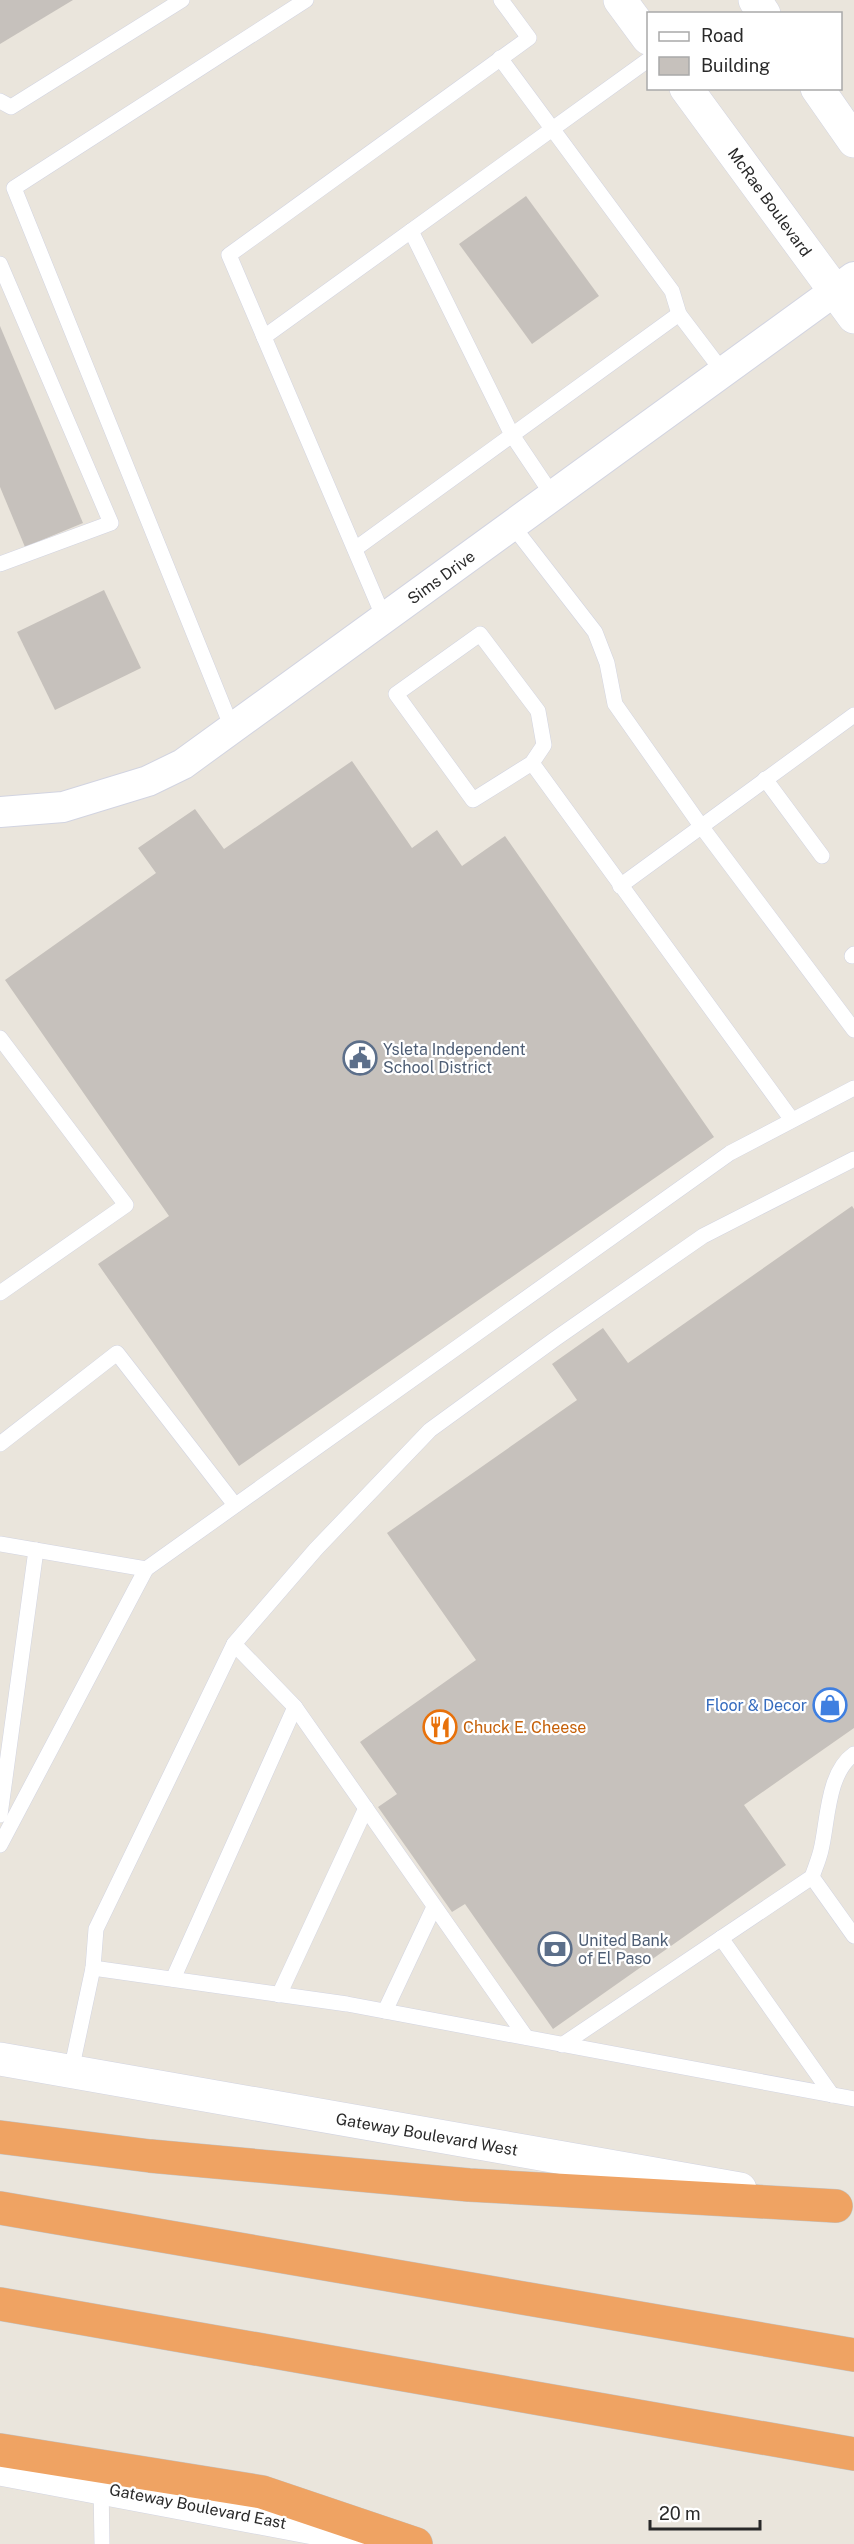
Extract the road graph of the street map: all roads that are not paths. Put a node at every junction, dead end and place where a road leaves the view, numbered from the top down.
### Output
1 (182, 0) edge
2 (306, 0) edge
3 (501, 0) edge
4 (620, 0) edge
5 (647, 37) edge
6 (500, 58) junction
7 (647, 61) edge
8 (688, 90) edge
9 (818, 90) edge
10 (0, 100) edge
11 (553, 129) junction
12 (854, 141) edge
13 (411, 231) junction
14 (0, 264) edge
15 (845, 284) edge
16 (679, 314) junction
17 (854, 317) edge
18 (264, 337) junction
19 (723, 372) junction
20 (512, 435) junction
21 (553, 495) junction
22 (512, 525) junction
23 (355, 549) junction
24 (0, 564) edge
25 (384, 618) junction
26 (854, 715) edge
27 (232, 728) junction
28 (532, 763) junction
29 (765, 779) junction
30 (0, 812) edge
31 (701, 826) junction
32 (822, 856) dead end
33 (620, 886) junction
34 (854, 1030) edge
35 (0, 1038) edge
36 (854, 1088) edge
37 (792, 1120) junction
38 (854, 1159) edge
39 (0, 1293) edge
40 (0, 1444) edge
41 (235, 1505) junction
42 (0, 1544) edge
43 (36, 1550) junction
44 (146, 1569) junction
45 (234, 1644) junction
46 (295, 1707) junction
47 (852, 1760) edge
48 (366, 1808) junction
49 (0, 1815) edge
50 (0, 1845) edge
51 (812, 1877) junction
52 (434, 1907) junction
53 (854, 1936) edge
54 (722, 1938) junction
55 (93, 1968) junction
56 (173, 1979) junction
57 (279, 1995) junction
58 (385, 2011) junction
59 (525, 2037) junction
60 (562, 2045) junction
61 (0, 2059) edge
62 (71, 2071) junction
63 (832, 2095) junction
64 (854, 2099) edge
65 (0, 2137) edge
66 (0, 2208) edge
67 (845, 2208) edge
68 (0, 2304) edge
69 (854, 2355) edge
70 (0, 2450) edge
71 (854, 2454) edge
72 (0, 2469) edge
73 (102, 2477) junction
74 (364, 2536) edge
75 (102, 2544) edge
76 (397, 2544) edge
77 (416, 2544) edge

1 - 10 lane
2 - 27 lane
3 - 6 lane
4 - 5 main road
6 - 11 lane
6 - 18 lane
7 - 11 lane
8 - 15 main road, McRae Boulevard
9 - 12 main road
11 - 13 lane
11 - 16 lane
13 - 18 lane
13 - 20 lane
14 - 24 lane
15 - 17 main road, McRae Boulevard
15 - 19 street, Sims Drive
16 - 19 lane
16 - 20 lane
18 - 23 lane
19 - 21 street, Sims Drive
20 - 21 lane
20 - 23 lane
21 - 22 street, Sims Drive
22 - 25 street, Sims Drive
22 - 31 lane
23 - 25 lane
25 - 27 street, Sims Drive
26 - 29 lane
27 - 30 street, Sims Drive
28 - 28 lane
28 - 33 lane
29 - 31 lane
29 - 32 lane
31 - 33 lane
31 - 34 lane
33 - 37 lane
35 - 39 lane
36 - 37 lane
37 - 41 lane
38 - 45 lane
40 - 41 lane
41 - 44 lane
42 - 43 lane
43 - 44 lane
43 - 49 lane
44 - 50 lane
45 - 46 lane
45 - 55 lane
46 - 48 lane
46 - 56 lane
47 - 51 lane
48 - 52 lane
48 - 57 lane
51 - 53 lane
51 - 54 lane
52 - 58 lane
52 - 59 lane
54 - 60 lane
54 - 63 lane
55 - 56 lane
55 - 62 lane
56 - 57 lane
57 - 58 lane
58 - 59 lane
59 - 60 lane
60 - 63 lane
61 - 62 main road, Gateway Boulevard West
62 - 67 main road, Gateway Boulevard West
63 - 64 lane
65 - 67 highway
66 - 69 highway
68 - 71 highway
70 - 73 highway
72 - 73 main road, Gateway Boulevard East
73 - 74 highway
73 - 75 lane
74 - 76 main road
74 - 77 highway

